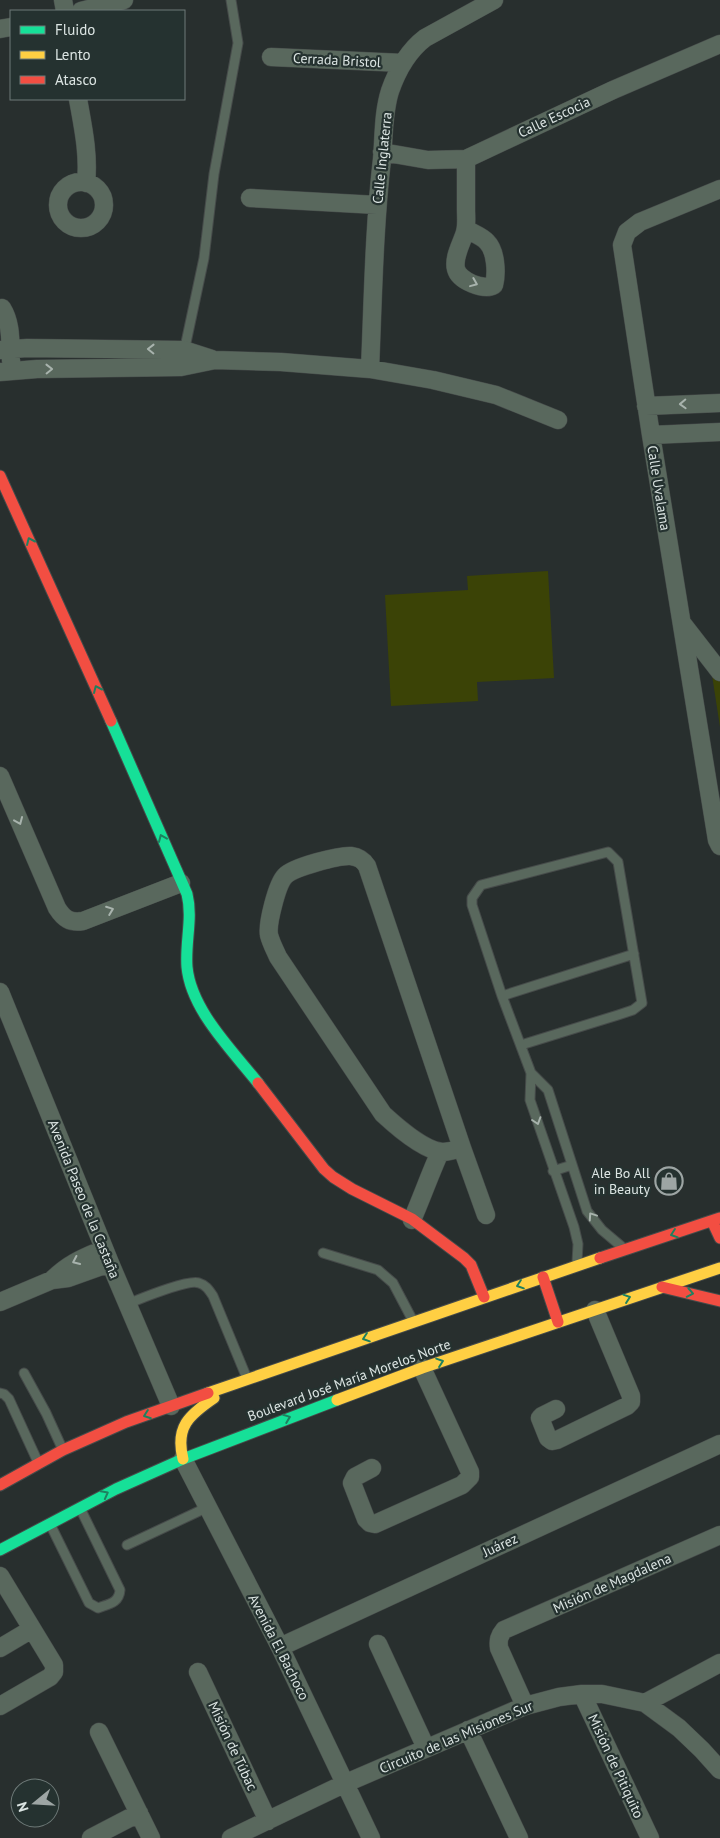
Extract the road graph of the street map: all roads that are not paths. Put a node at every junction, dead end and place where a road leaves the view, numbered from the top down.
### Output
1 (124, 0) edge
2 (231, 0) edge
3 (487, 2) edge
4 (86, 10) edge
5 (720, 44) edge
6 (271, 57) dead end
7 (402, 63) junction
8 (78, 100) edge
9 (382, 152) junction
10 (466, 159) junction
11 (86, 183) dead end
12 (720, 190) edge
13 (250, 198) dead end
14 (377, 205) junction
15 (466, 229) dead end
16 (2, 308) dead end
17 (5, 350) edge
18 (183, 358) junction
19 (370, 369) junction
20 (6, 372) edge
21 (720, 403) edge
22 (646, 406) junction
23 (558, 420) dead end
24 (720, 432) edge
25 (651, 435) junction
26 (0, 476) edge
27 (680, 620) junction
28 (720, 672) edge
29 (0, 776) edge
30 (720, 846) edge
31 (181, 883) junction
32 (634, 954) junction
33 (0, 992) edge
34 (502, 996) junction
35 (521, 1045) junction
36 (531, 1073) junction
37 (462, 1148) junction
38 (440, 1152) junction
39 (572, 1164) junction
40 (554, 1171) junction
41 (486, 1215) dead end
42 (408, 1217) junction
43 (716, 1219) edge
44 (720, 1238) edge
45 (626, 1250) junction
46 (323, 1253) dead end
47 (107, 1256) junction
48 (577, 1267) junction
49 (720, 1268) edge
50 (543, 1277) junction
51 (660, 1287) junction
52 (484, 1297) junction
53 (720, 1301) edge
54 (0, 1302) edge
55 (127, 1304) junction
56 (595, 1310) junction
57 (413, 1322) junction
58 (558, 1322) junction
59 (422, 1368) junction
60 (24, 1373) dead end
61 (242, 1381) junction
62 (0, 1393) edge
63 (171, 1406) junction
64 (556, 1409) dead end
65 (188, 1418) junction
66 (200, 1423) dead end
67 (265, 1426) junction
68 (237, 1427) dead end
69 (719, 1448) edge
70 (63, 1450) junction
71 (183, 1458) junction
72 (39, 1463) junction
73 (372, 1468) dead end
74 (0, 1485) edge
75 (208, 1507) junction
76 (79, 1508) junction
77 (50, 1523) junction
78 (720, 1535) edge
79 (127, 1545) dead end
80 (0, 1550) edge
81 (0, 1576) edge
82 (32, 1629) junction
83 (378, 1644) dead end
84 (280, 1647) junction
85 (0, 1648) edge
86 (720, 1663) edge
87 (198, 1672) dead end
88 (582, 1694) junction
89 (645, 1703) junction
90 (0, 1706) edge
91 (525, 1706) junction
92 (468, 1730) junction
93 (100, 1732) dead end
94 (426, 1748) junction
95 (720, 1770) edge
96 (346, 1783) junction
97 (139, 1813) junction
98 (268, 1821) junction
99 (91, 1838) edge
100 (151, 1838) edge
101 (231, 1838) edge
102 (371, 1838) edge
103 (519, 1838) edge
104 (650, 1838) edge

1 - 4 street
2 - 18 lane
3 - 7 street, Calle Inglaterra
5 - 10 street, Calle Escocia
6 - 7 street, Cerrada Bristol
7 - 9 street, Calle Inglaterra
8 - 11 street
9 - 10 street, Calle Escocia
9 - 14 street, Calle Inglaterra
10 - 15 street
12 - 22 street, Calle Uvalama
13 - 14 street
14 - 19 street, Calle Inglaterra
16 - 17 street
18 -> 17 street
17 - 20 street
18 - 19 street
20 -> 18 street
19 - 23 street
21 -> 22 street
22 - 25 street, Calle Uvalama
24 - 25 street
25 - 27 street, Calle Uvalama
31 -> 26 main road
27 - 28 street
27 - 30 street, Calle Uvalama
29 -> 31 street
31 - 42 main road
32 - 34 lane
32 - 34 lane
32 - 35 lane
33 - 47 street, Avenida Paseo de la Castaña
34 - 35 lane
35 - 36 lane
36 - 39 lane
36 -> 40 lane
37 - 38 street
37 - 38 street
37 - 41 street
38 - 42 street
39 - 40 lane
45 -> 39 lane
40 - 48 lane
42 - 52 main road
43 - 44 main road
43 -> 45 main road
45 - 48 main road
46 - 57 lane
47 - 54 street
47 - 55 street, Avenida Paseo de la Castaña
48 - 50 main road
49 - 51 main road, Boulevard José María Morelos Norte
50 -> 52 main road
50 - 58 main road
51 -> 53 main road
56 -> 51 main road, Boulevard José María Morelos Norte
52 - 57 main road
55 - 61 lane
55 - 63 street, Avenida Paseo de la Castaña
56 - 58 main road, Boulevard José María Morelos Norte
56 - 64 street
57 -> 61 main road
59 -> 58 main road, Boulevard José María Morelos Norte
67 -> 59 main road, Boulevard José María Morelos Norte
59 - 73 street
60 - 70 lane
61 - 63 main road
61 - 65 main road
62 - 72 lane
63 - 65 main road
63 -> 70 main road
65 - 66 main road
65 - 71 main road
67 - 68 main road
67 - 71 main road, Boulevard José María Morelos Norte
69 - 84 street, Juárez
70 - 72 main road
71 - 75 street, Avenida El Bachoco
76 -> 71 main road, Boulevard José María Morelos Norte
72 - 74 main road
75 - 79 lane
75 - 84 street, Avenida El Bachoco
76 - 77 main road, Boulevard José María Morelos Norte
76 - 77 lane
77 - 80 main road, Boulevard José María Morelos Norte
78 - 91 street, Misión de Magdalena
81 - 82 street
82 - 85 street
82 - 90 street
83 - 94 street
84 - 96 street, Avenida El Bachoco
86 - 89 street
87 - 98 street, Misión de Túbac
88 - 89 street, Circuito de las Misiones Sur
88 - 91 street, Circuito de las Misiones Sur
88 - 104 street, Misión de Pitiquito
89 - 95 street, Circuito de las Misiones Sur
91 - 92 street, Circuito de las Misiones Sur
92 - 94 street, Circuito de las Misiones Sur
92 - 103 street
93 - 97 street
94 - 96 street, Circuito de las Misiones Sur
96 - 98 street, Circuito de las Misiones Sur
96 - 102 street, Avenida El Bachoco
97 - 99 street
97 - 100 street
98 - 101 street, Circuito de las Misiones Sur

